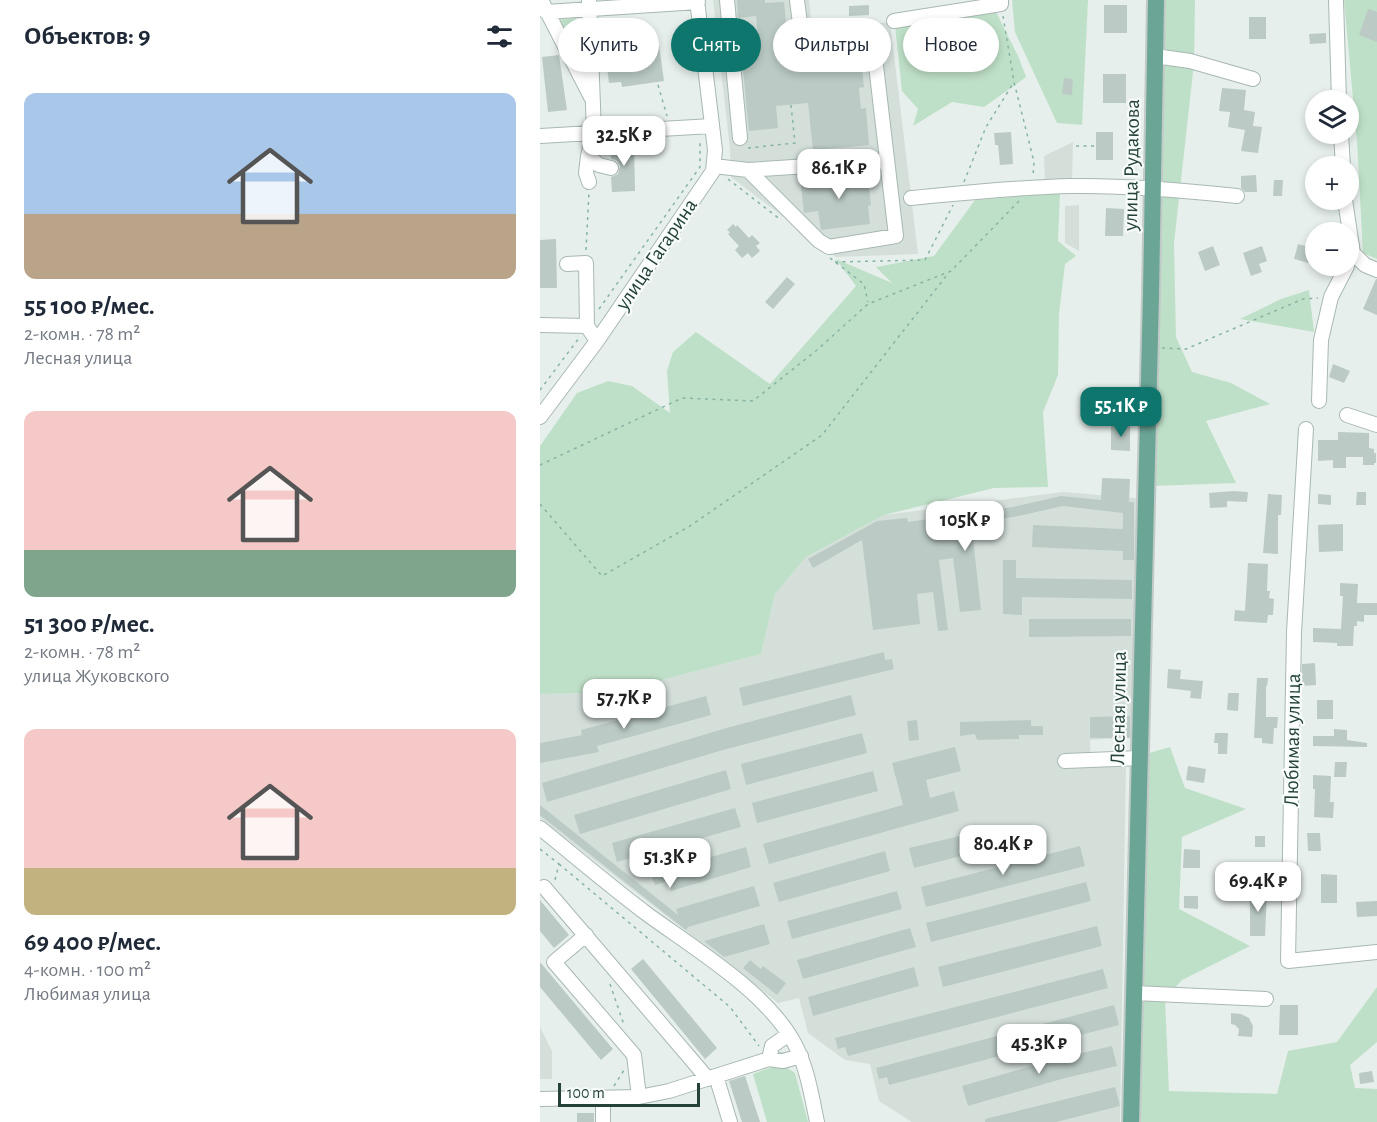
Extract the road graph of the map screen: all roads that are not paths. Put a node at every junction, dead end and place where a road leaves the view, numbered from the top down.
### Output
1 (727, 0) edge
2 (797, 0) edge
3 (1156, 0) edge
4 (1336, 0) edge
5 (698, 1) edge
6 (1001, 2) edge
7 (651, 3) edge
8 (589, 5) edge
9 (543, 6) edge
10 (894, 21) dead end
11 (1155, 56) junction
12 (1252, 79) dead end
13 (1339, 90) edge
14 (593, 101) junction
15 (705, 126) junction
16 (594, 132) junction
17 (540, 135) edge
18 (741, 143) road end
19 (588, 156) junction
20 (886, 160) junction
21 (714, 166) junction
22 (611, 168) dead end
23 (748, 170) junction
24 (589, 182) road end
25 (1152, 188) junction
26 (1238, 196) dead end
27 (911, 198) dead end
28 (1359, 263) edge
29 (567, 264) dead end
30 (1377, 270) edge
31 (1341, 276) edge
32 (1151, 295) joint
33 (540, 325) edge
34 (587, 326) junction
35 (597, 341) junction
36 (1319, 400) dead end
37 (1347, 415) dead end
38 (540, 417) edge
39 (1377, 426) edge
40 (1306, 429) dead end
41 (1140, 758) junction
42 (1065, 761) dead end
43 (540, 828) edge
44 (548, 891) road end
45 (586, 935) junction
46 (1377, 952) edge
47 (1134, 993) junction
48 (1266, 999) dead end
49 (789, 1034) junction
50 (801, 1056) junction
51 (769, 1059) junction
52 (712, 1077) junction
53 (607, 1094) junction
54 (639, 1097) junction
55 (540, 1099) edge
56 (603, 1122) edge
57 (730, 1122) edge
58 (817, 1122) edge
59 (1131, 1122) edge

1 - 18 street
2 - 20 street
3 - 11 main road, улица Рудакова
4 - 13 street
5 - 7 street
5 - 15 street
6 - 10 street
7 - 8 street
8 - 9 street
8 - 14 street
9 - 14 street
11 - 12 street
11 - 25 main road, улица Рудакова
14 - 16 street
15 - 16 street
15 - 21 street
16 - 17 street
16 - 19 street
19 - 22 street
19 - 24 street
20 - 23 street
20 - 23 street
21 - 23 street
21 - 35 street, улица Гагарина
25 - 26 street
25 - 27 street
25 - 32 main road, улица Рудакова
28 - 30 street
29 - 34 street
31 - 36 street
32 - 41 main road, Лесная улица
33 - 34 street
34 - 35 street
35 - 38 street, улица Гагарина
37 - 39 street
40 - 46 street, Любимая улица
41 - 42 street
41 - 47 main road, Лесная улица
43 - 49 street
44 - 45 street
45 - 52 street
45 - 54 street
47 - 48 street
47 - 59 main road, Лесная улица
49 - 50 street
49 - 51 street
50 - 51 street
50 - 58 street
51 - 52 street
52 - 54 street
52 - 57 street
53 - 54 street
53 - 55 street
53 - 56 street

